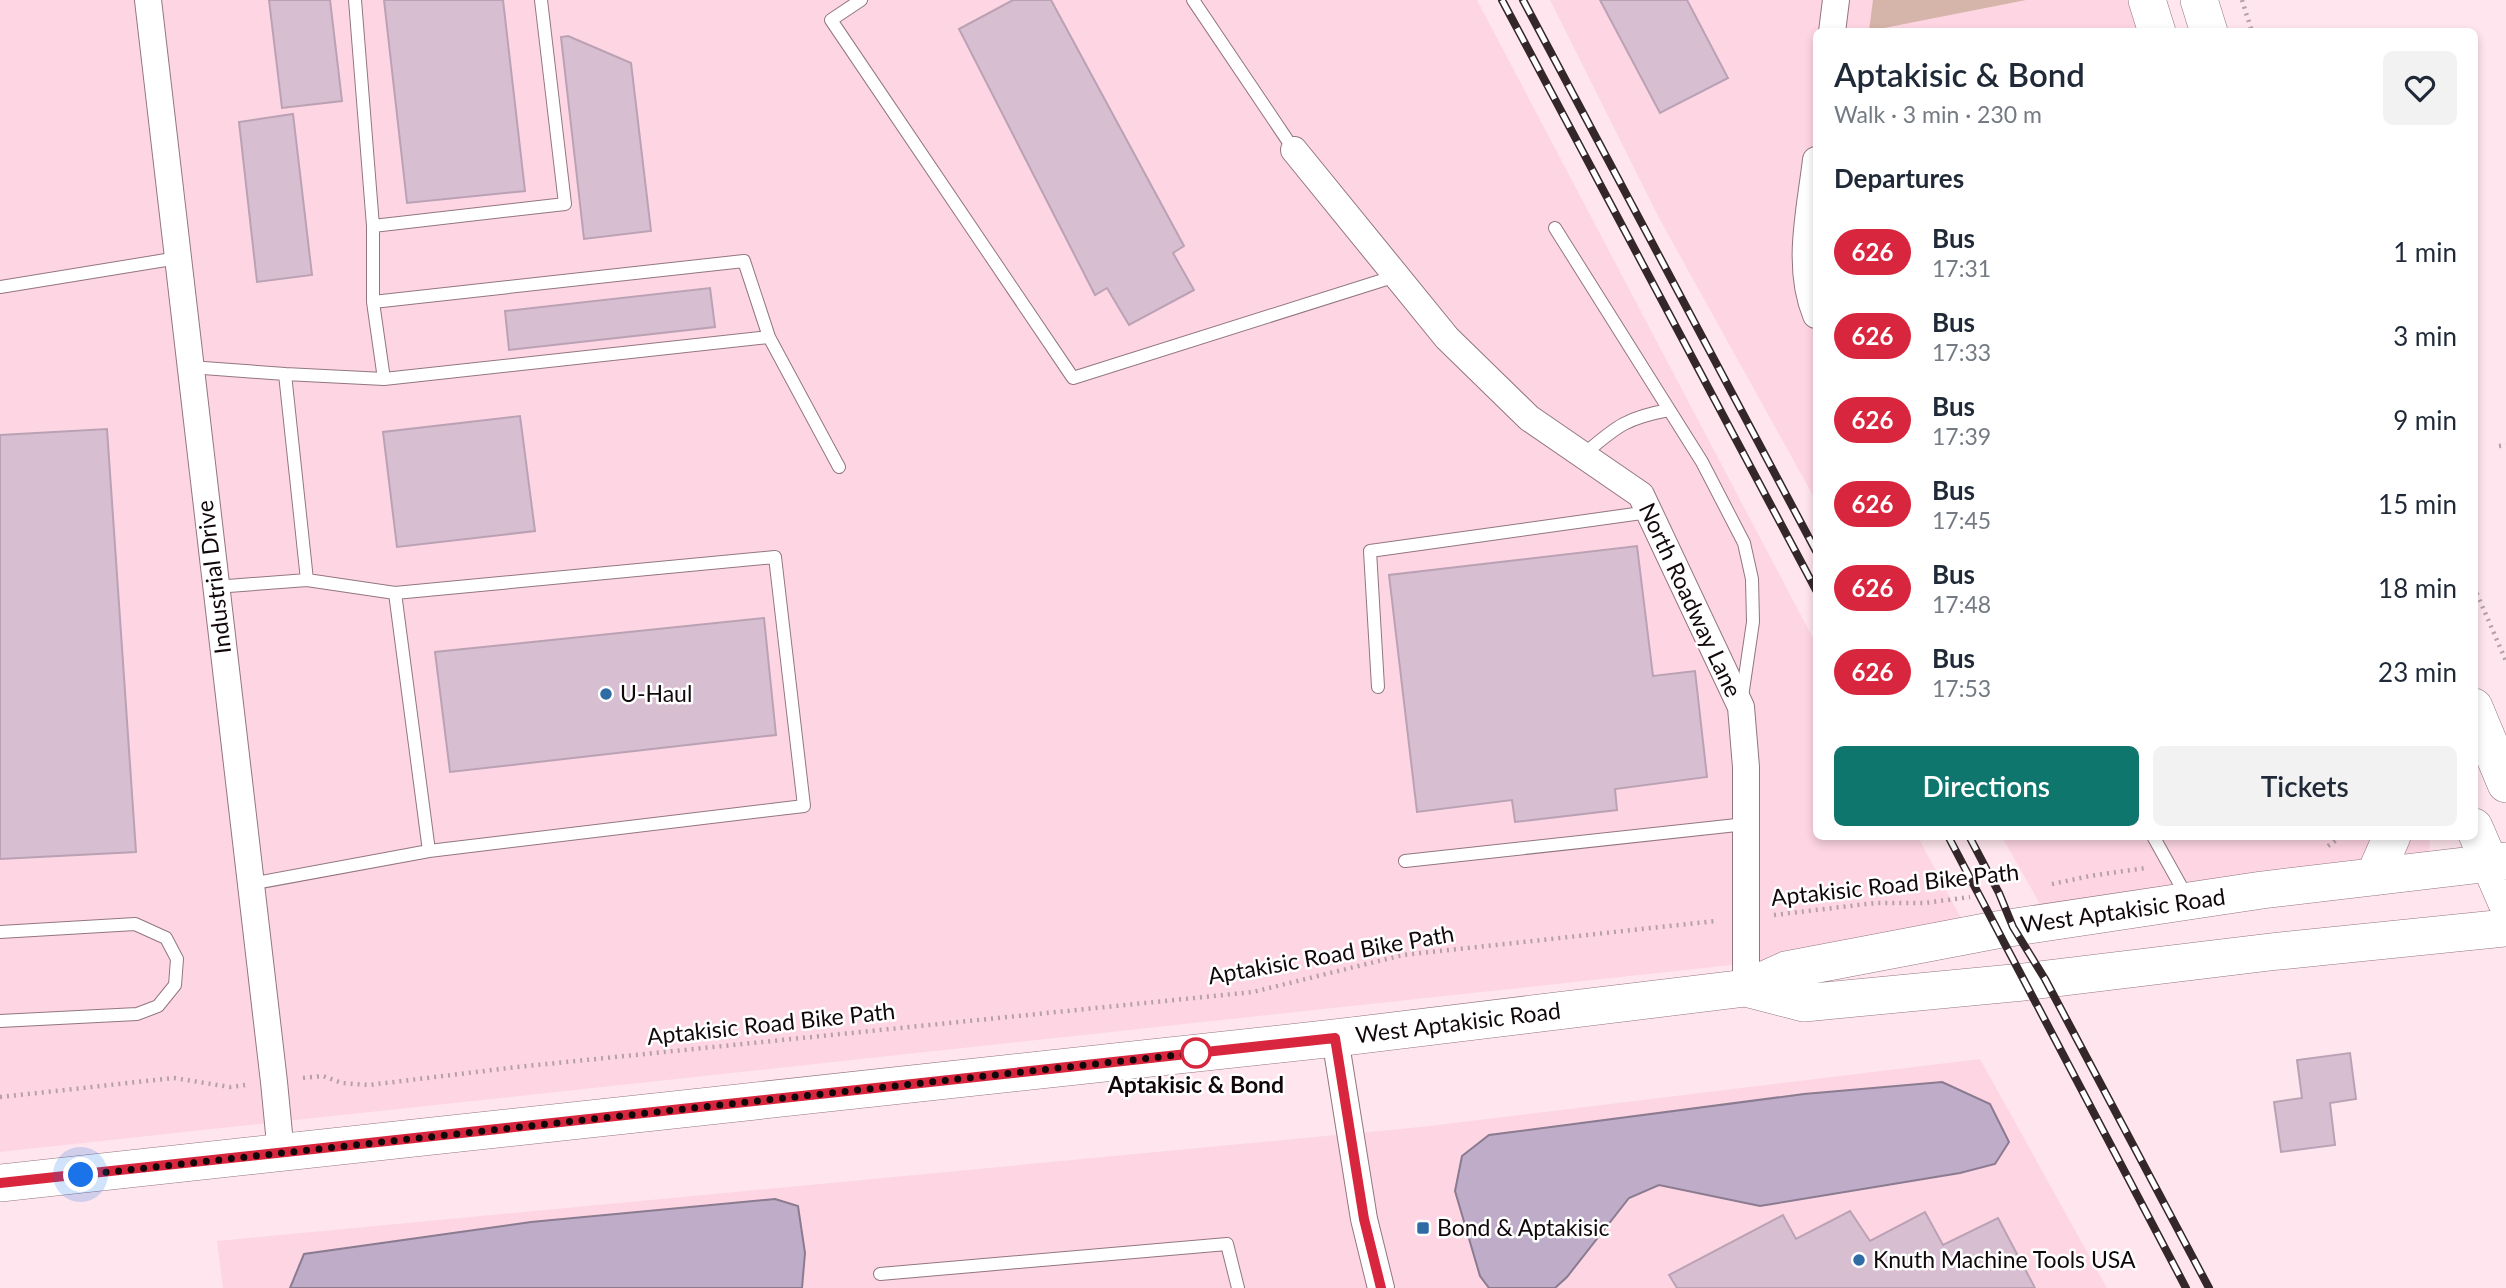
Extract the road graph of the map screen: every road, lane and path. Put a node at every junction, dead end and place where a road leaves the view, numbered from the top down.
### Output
1 (148, 0) edge
2 (355, 0) edge
3 (541, 0) edge
4 (861, 0) edge
5 (1193, 0) edge
6 (1836, 0) edge
7 (2147, 0) edge
8 (2199, 0) edge
9 (2242, 0) edge
10 (1832, 28) edge
11 (2156, 28) edge
12 (2208, 28) edge
13 (2251, 28) edge
14 (1294, 150) joint
15 (1813, 185) edge
16 (373, 226) junction
17 (1555, 228) dead end
18 (178, 258) junction
19 (1396, 275) junction
20 (0, 286) edge
21 (373, 302) junction
22 (1813, 308) edge
23 (769, 337) junction
24 (190, 367) junction
25 (285, 374) junction
26 (384, 379) junction
27 (1669, 410) junction
28 (2506, 445) edge
29 (2499, 446) dead end
30 (1583, 455) junction
31 (839, 467) dead end
32 (1649, 512) junction
33 (307, 580) junction
34 (215, 587) junction
35 (395, 593) junction
36 (2478, 596) edge
37 (2506, 661) edge
38 (1378, 687) dead end
39 (1741, 707) junction
40 (2478, 717) edge
41 (2506, 784) edge
42 (1746, 824) junction
43 (2478, 833) edge
44 (2155, 840) edge
45 (2337, 840) edge
46 (2390, 840) edge
47 (2320, 848) dead end
48 (429, 851) junction
49 (1405, 861) dead end
50 (2499, 862) edge
51 (2168, 866) junction
52 (2374, 877) junction
53 (250, 884) junction
54 (2043, 886) dead end
55 (1980, 896) dead end
56 (2189, 901) junction
57 (2506, 901) edge
58 (1745, 918) junction
59 (2506, 928) edge
60 (0, 932) edge
61 (1746, 988) junction
62 (0, 1021) edge
63 (1335, 1038) junction
64 (323, 1076) dead end
65 (230, 1087) dead end
66 (0, 1097) edge
67 (281, 1154) junction
68 (0, 1183) edge
69 (880, 1274) dead end
70 (1238, 1288) edge
71 (1381, 1288) edge

1 - 18 street, Industrial Drive
2 - 16 lane
3 - 16 lane
4 - 19 lane
5 - 14 lane
6 - 10 street
7 - 11 main road
8 - 12 main road
9 - 13 path
14 - 19 street, North Roadway Lane
15 - 22 street
16 - 21 lane
17 - 27 lane
18 - 20 lane
18 - 24 street, Industrial Drive
19 - 30 street, North Roadway Lane
21 - 23 lane
21 - 26 lane
23 - 26 lane
23 - 31 lane
24 - 25 lane
24 - 34 street, Industrial Drive
25 - 26 lane
25 - 33 lane
27 - 30 lane
27 - 39 lane
28 - 29 path
30 - 32 street, North Roadway Lane
32 - 38 lane
32 - 39 street, North Roadway Lane
33 - 34 lane
33 - 35 lane
34 - 53 street, Industrial Drive
35 - 48 lane
35 - 48 lane
36 - 37 path
39 - 42 street, North Roadway Lane
40 - 41 main road
42 - 49 lane
42 - 58 street, North Roadway Lane
43 - 50 main road
44 - 51 lane
45 - 47 path
46 - 52 main road
48 - 53 lane
50 - 52 main road, West Aptakisic Road
50 - 57 main road
51 - 54 path, Aptakisic Road Bike Path
51 - 56 lane
52 - 56 main road, West Aptakisic Road
53 - 67 street, Industrial Drive
55 - 58 path, Aptakisic Road Bike Path
56 - 61 main road, West Aptakisic Road
58 - 61 street, North Roadway Lane
58 - 64 path, Aptakisic Road Bike Path
59 - 61 main road, West Aptakisic Road
60 - 62 lane
61 - 63 main road, West Aptakisic Road
63 - 67 main road, West Aptakisic Road
63 - 71 street
65 - 66 path
67 - 68 main road, West Aptakisic Road
69 - 70 lane

